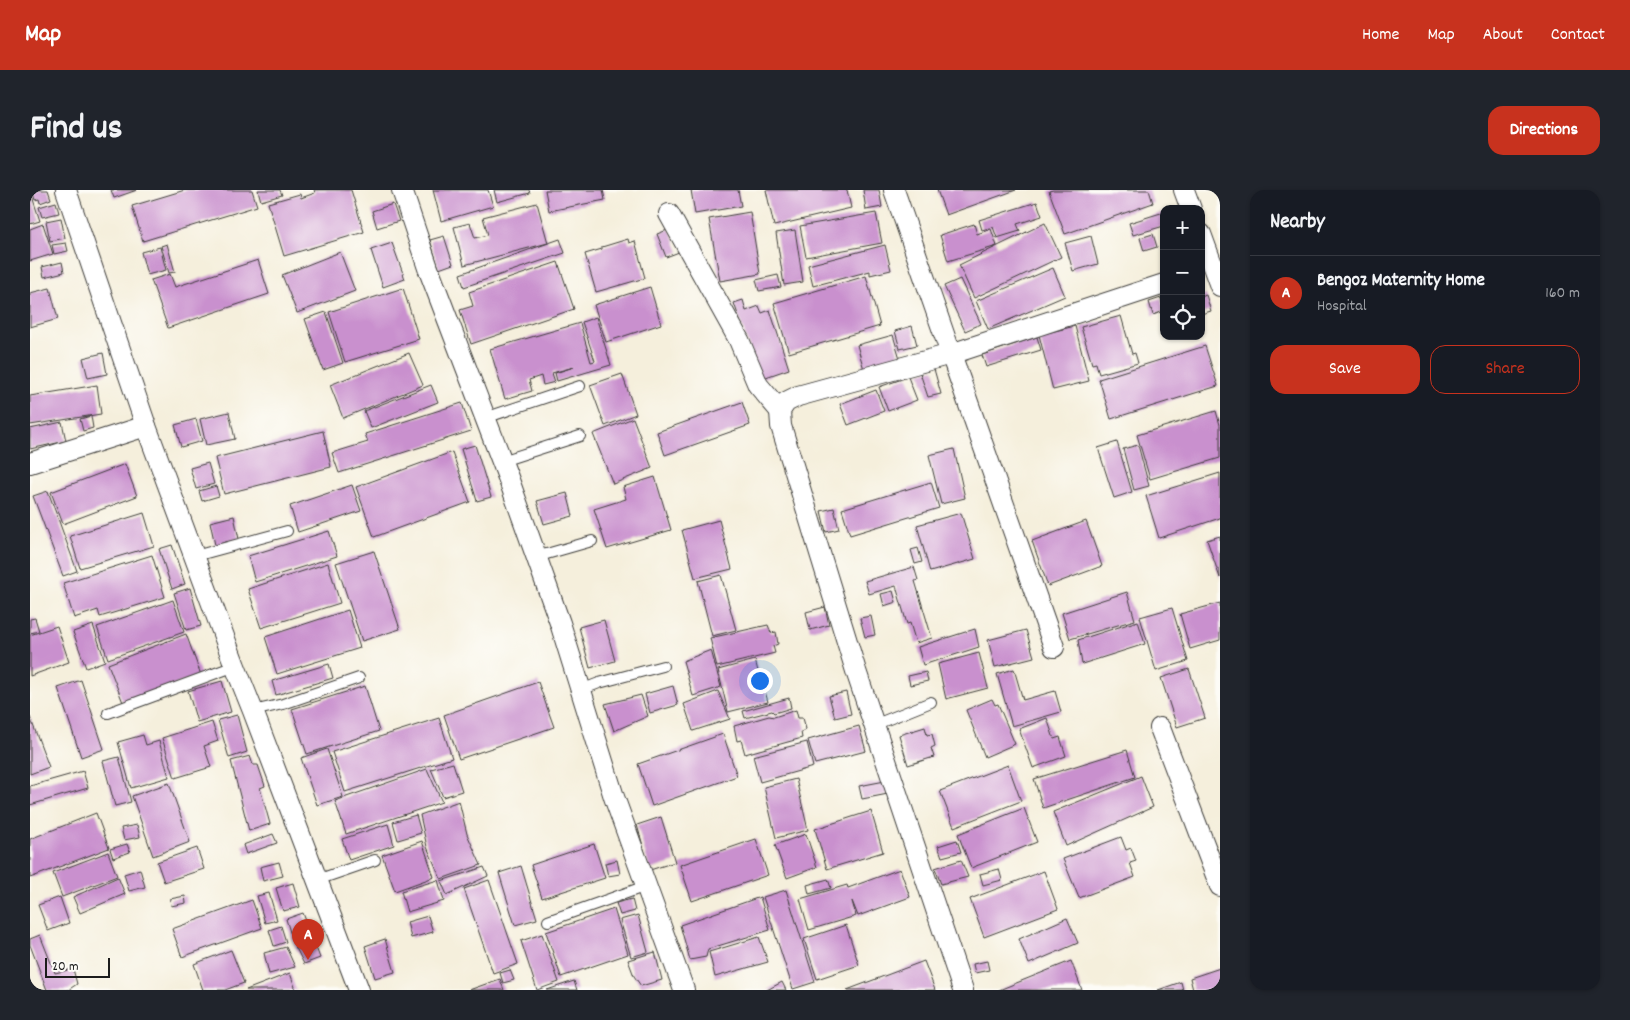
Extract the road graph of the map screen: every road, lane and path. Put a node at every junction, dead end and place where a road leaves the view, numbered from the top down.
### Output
1 (66, 190) edge
2 (402, 190) edge
3 (894, 190) edge
4 (1184, 190) edge
5 (1190, 205) edge
6 (669, 214) dead end
7 (1205, 249) edge
8 (1212, 275) edge
9 (1160, 285) edge
10 (950, 354) junction
11 (580, 386) dead end
12 (780, 411) junction
13 (485, 418) junction
14 (146, 426) junction
15 (580, 436) dead end
16 (502, 461) junction
17 (30, 463) edge
18 (287, 530) dead end
19 (592, 541) dead end
20 (195, 556) junction
21 (536, 557) junction
22 (1054, 647) dead end
23 (234, 666) junction
24 (663, 666) dead end
25 (359, 678) dead end
26 (581, 690) junction
27 (931, 702) dead end
28 (254, 711) junction
29 (108, 713) dead end
30 (874, 726) junction
31 (1160, 728) dead end
32 (375, 860) dead end
33 (317, 880) junction
34 (646, 886) junction
35 (1220, 886) edge
36 (548, 921) dead end
37 (359, 990) edge
38 (684, 990) edge
39 (963, 990) edge

1 - 14 street
2 - 13 street
3 - 10 street
4 - 5 street
6 - 12 street
7 - 8 street
9 - 10 street
10 - 12 street
10 - 22 street
11 - 13 lane
12 - 30 street
13 - 16 street
14 - 17 street
14 - 20 street
15 - 16 lane
16 - 21 street
18 - 20 lane
19 - 21 lane
20 - 23 street
21 - 26 street
23 - 28 street
23 - 29 lane
24 - 26 lane
25 - 28 lane
26 - 34 street
27 - 30 lane
28 - 33 street
30 - 39 street
31 - 35 street
32 - 33 lane
33 - 37 street
34 - 36 lane
34 - 38 street

